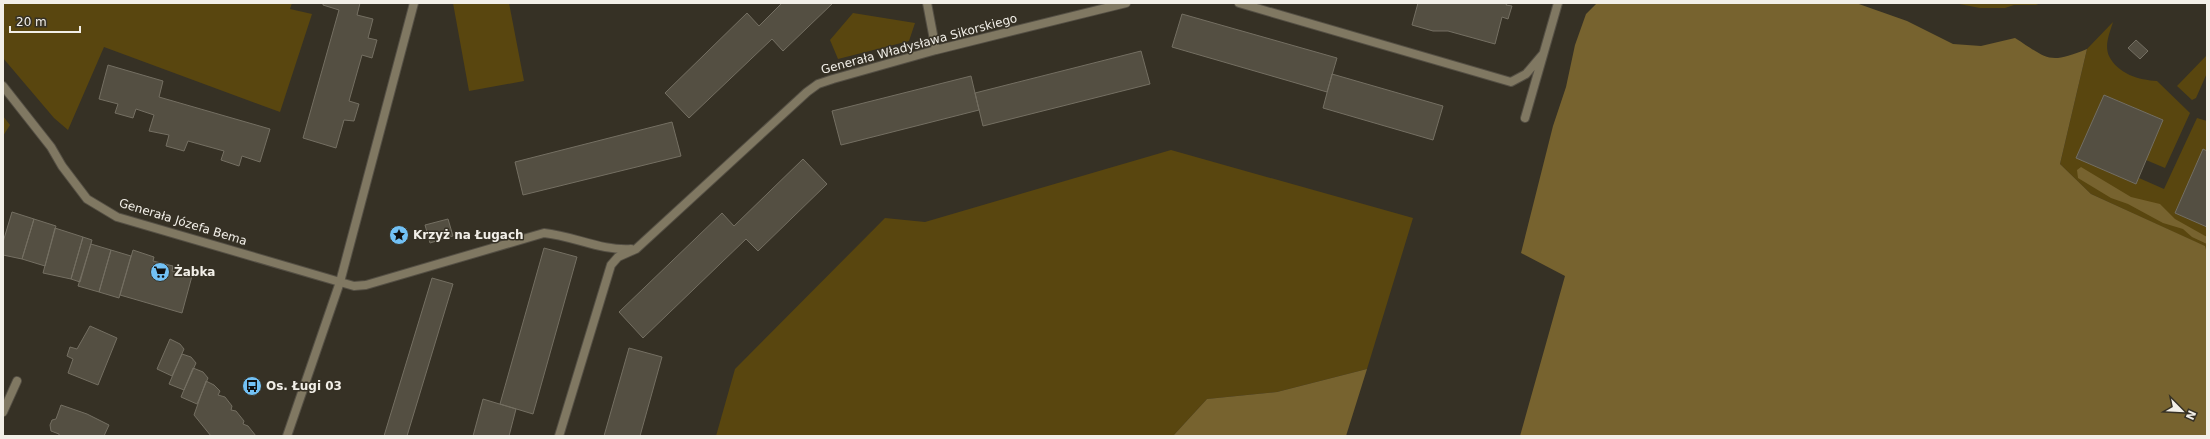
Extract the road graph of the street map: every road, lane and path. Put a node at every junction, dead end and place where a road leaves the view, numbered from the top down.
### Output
1 (414, 3) edge
2 (927, 3) edge
3 (1126, 3) edge
4 (1239, 3) edge
5 (1558, 3) edge
6 (936, 50) junction
7 (1543, 54) junction
8 (3, 86) edge
9 (1525, 118) dead end
10 (636, 249) junction
11 (340, 282) junction
12 (18, 381) dead end
13 (3, 412) edge
14 (287, 436) edge
15 (559, 436) edge

1 - 11 street
2 - 6 street
3 - 6 street, Generała Władysława Sikorskiego
4 - 7 street
5 - 7 street
6 - 10 street, Generała Władysława Sikorskiego
7 - 9 street
8 - 11 street, Generała Józefa Bema
10 - 11 street
10 - 15 street, Generała Władysława Sikorskiego
11 - 14 street
12 - 13 street

